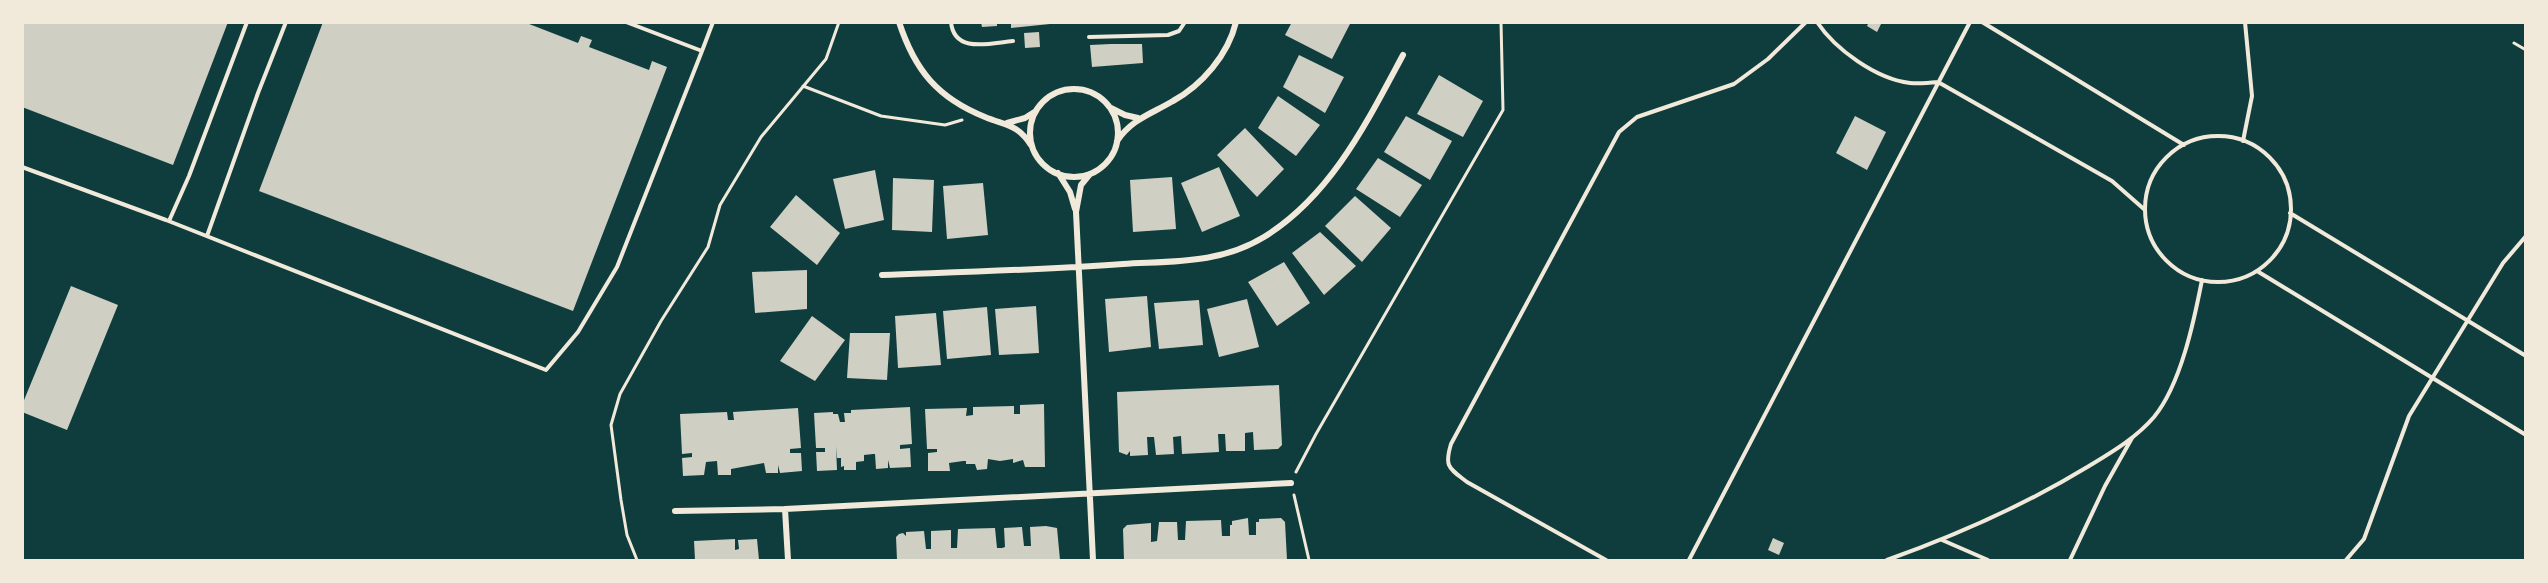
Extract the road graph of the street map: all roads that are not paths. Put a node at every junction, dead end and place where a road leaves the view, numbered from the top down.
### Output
1 (247, 22) edge
2 (286, 22) edge
3 (626, 22) edge
4 (713, 22) edge
5 (899, 22) edge
6 (951, 22) edge
7 (1185, 22) edge
8 (1236, 22) edge
9 (1806, 22) edge
10 (1817, 22) edge
11 (1970, 22) edge
12 (1982, 22) edge
13 (2245, 22) edge
14 (1089, 37) dead end
15 (1013, 41) dead end
16 (702, 51) junction
17 (1403, 55) dead end
18 (1938, 82) junction
19 (1111, 108) junction
20 (1036, 111) junction
21 (1138, 118) junction
22 (1007, 124) junction
23 (2243, 141) junction
24 (1116, 143) junction
25 (1031, 145) junction
26 (2184, 145) junction
27 (22, 167) edge
28 (1058, 173) junction
29 (1090, 174) junction
30 (2146, 211) junction
31 (1076, 212) junction
32 (2290, 213) junction
33 (169, 221) junction
34 (207, 236) junction
35 (2526, 236) edge
36 (1080, 267) junction
37 (2257, 271) junction
38 (882, 275) dead end
39 (2202, 280) junction
40 (2466, 320) junction
41 (2526, 356) edge
42 (2431, 378) junction
43 (2134, 435) junction
44 (2526, 435) edge
45 (1291, 483) road end
46 (1090, 493) junction
47 (785, 509) junction
48 (675, 511) dead end
49 (1942, 540) junction
50 (788, 561) edge
51 (1093, 561) edge
52 (1606, 561) edge
53 (1689, 561) edge
54 (1887, 561) edge
55 (1988, 561) edge
56 (2070, 561) edge
57 (2346, 561) edge

1 - 33 lane
2 - 34 lane
3 - 16 lane
4 - 16 lane
5 - 22 street
6 - 15 lane
7 - 14 lane
8 - 21 street
9 - 52 lane
10 - 18 lane
11 - 18 lane
12 - 26 lane
13 - 23 lane
16 - 34 lane
17 - 36 street
18 - 30 lane
18 - 53 lane
19 - 20 street
19 - 21 street
19 - 24 street
20 - 22 street
20 - 25 street
21 - 24 street
22 - 25 street
23 - 26 lane
23 - 32 lane
24 - 29 street
25 - 28 street
26 - 30 lane
27 - 33 lane
28 - 29 street
28 - 31 street
29 - 31 street
30 - 39 lane
31 - 36 street
32 - 37 lane
32 - 40 lane
33 - 34 lane
35 - 40 lane
36 - 38 street
36 - 46 street
37 - 39 lane
37 - 42 lane
39 - 43 lane
40 - 41 lane
40 - 42 lane
42 - 44 lane
42 - 57 lane
43 - 49 lane
43 - 56 lane
45 - 46 street
46 - 47 street
46 - 51 street
47 - 48 street
47 - 50 street
49 - 54 lane
49 - 55 lane

